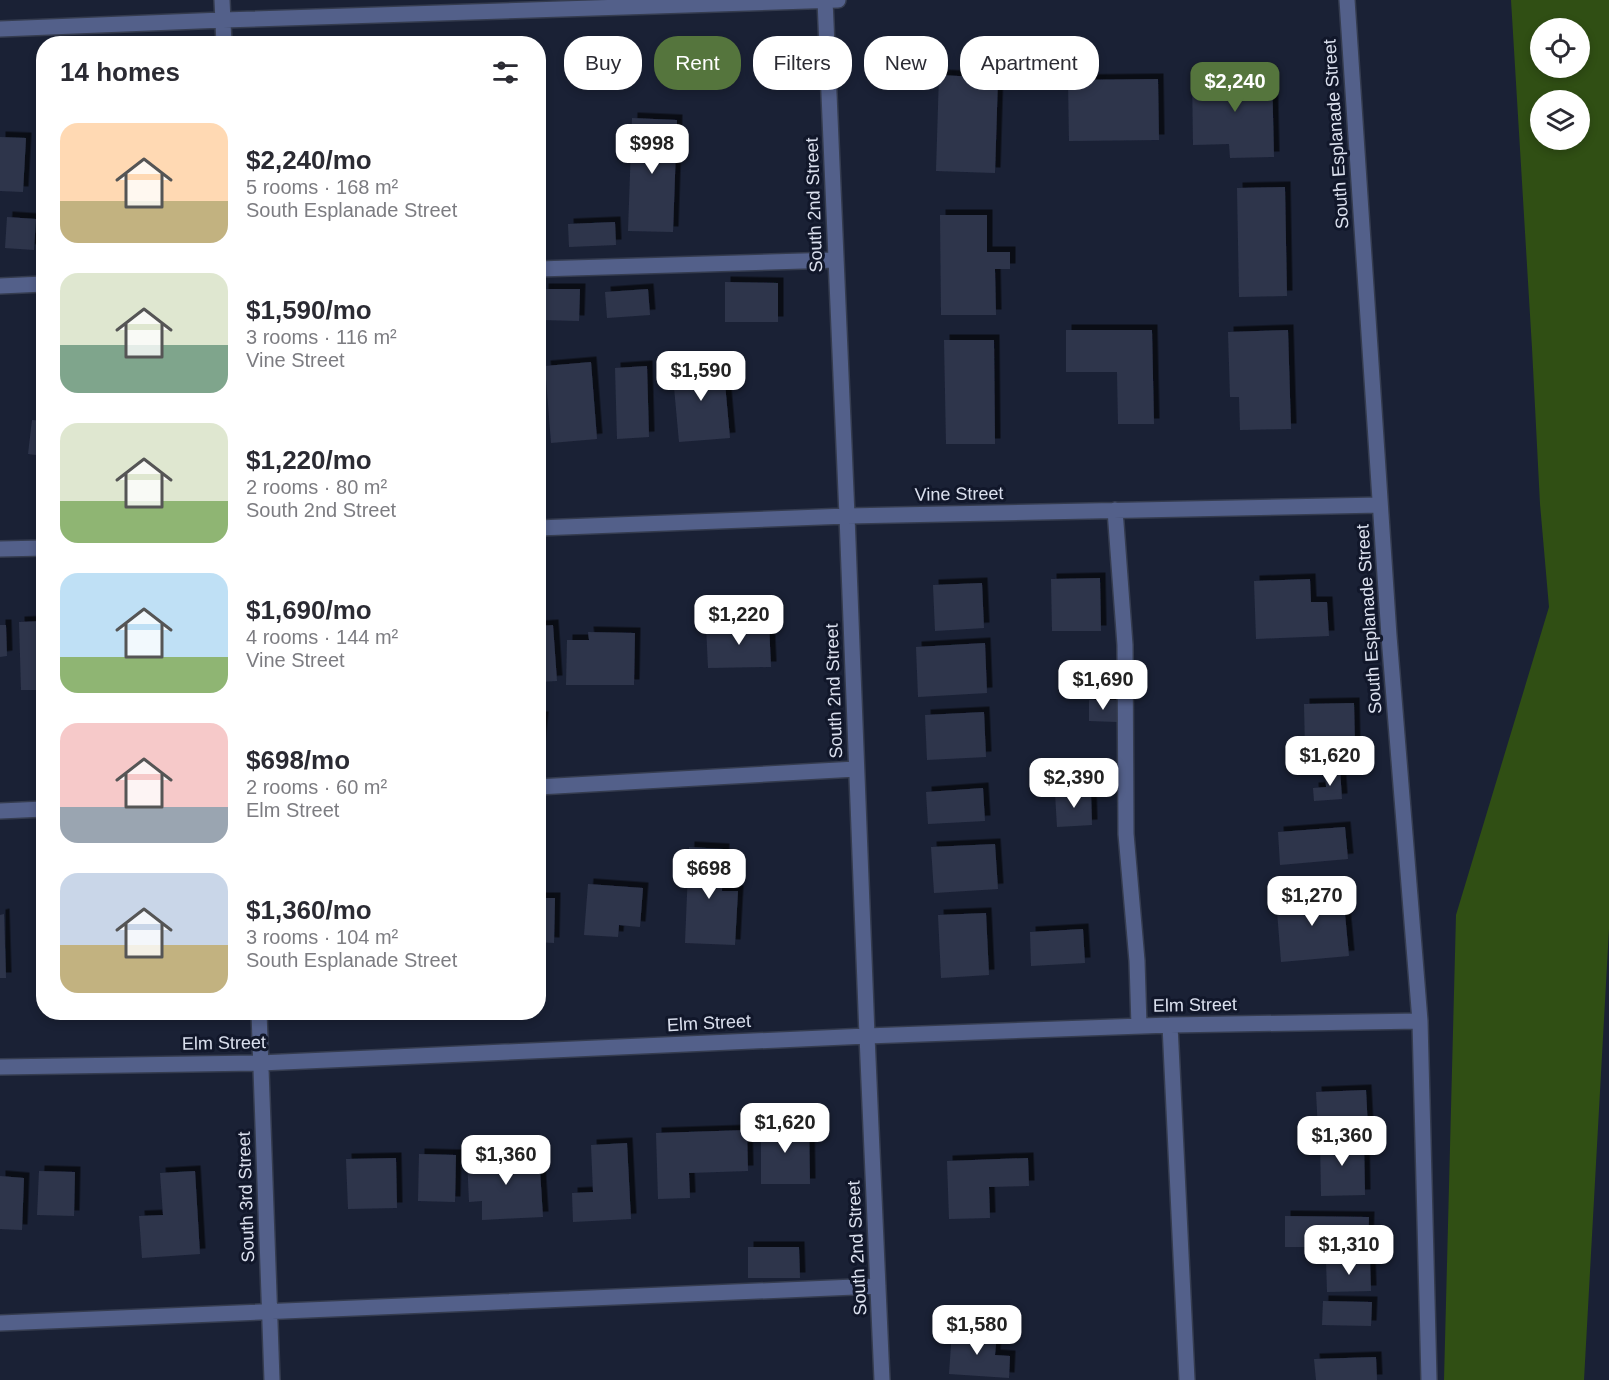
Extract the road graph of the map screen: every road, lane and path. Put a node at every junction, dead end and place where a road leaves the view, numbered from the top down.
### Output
1 (222, 0) edge
2 (825, 0) edge
3 (838, 0) edge
4 (1347, 0) edge
5 (223, 20) junction
6 (0, 29) edge
7 (224, 36) edge
8 (836, 260) junction
9 (546, 269) edge
10 (36, 284) edge
11 (0, 286) edge
12 (1380, 505) junction
13 (1115, 510) junction
14 (847, 516) junction
15 (546, 528) edge
16 (36, 548) edge
17 (0, 549) edge
18 (856, 769) junction
19 (546, 787) edge
20 (36, 810) edge
21 (0, 811) edge
22 (259, 1020) edge
23 (1420, 1021) junction
24 (1170, 1024) junction
25 (1140, 1026) junction
26 (867, 1036) junction
27 (260, 1062) junction
28 (0, 1067) edge
29 (878, 1286) junction
30 (270, 1313) junction
31 (0, 1323) edge
32 (272, 1380) edge
33 (882, 1380) edge
34 (1187, 1380) edge
35 (1429, 1380) edge

1 - 5 street
2 - 3 street
2 - 5 street
2 - 8 street, South 2nd Street
4 - 12 street, South Esplanade Street
5 - 6 street
5 - 7 street
8 - 9 street
8 - 14 street, South 2nd Street
10 - 11 street
12 - 13 street, Vine Street
12 - 23 street, South Esplanade Street
13 - 14 street, Vine Street
13 - 25 street
14 - 15 street, Vine Street
14 - 18 street, South 2nd Street
16 - 17 street
18 - 19 street
18 - 26 street, South 2nd Street
20 - 21 street
22 - 27 street, South 3rd Street
23 - 24 street, Elm Street
23 - 35 street, South Esplanade Street
24 - 25 street, Elm Street
24 - 34 street
25 - 26 street, Elm Street
26 - 27 street, Elm Street
26 - 29 street, South 2nd Street
27 - 28 street, Elm Street
27 - 30 street, South 3rd Street
29 - 30 street
29 - 33 street, South 2nd Street
30 - 31 street
30 - 32 street, South 3rd Street

